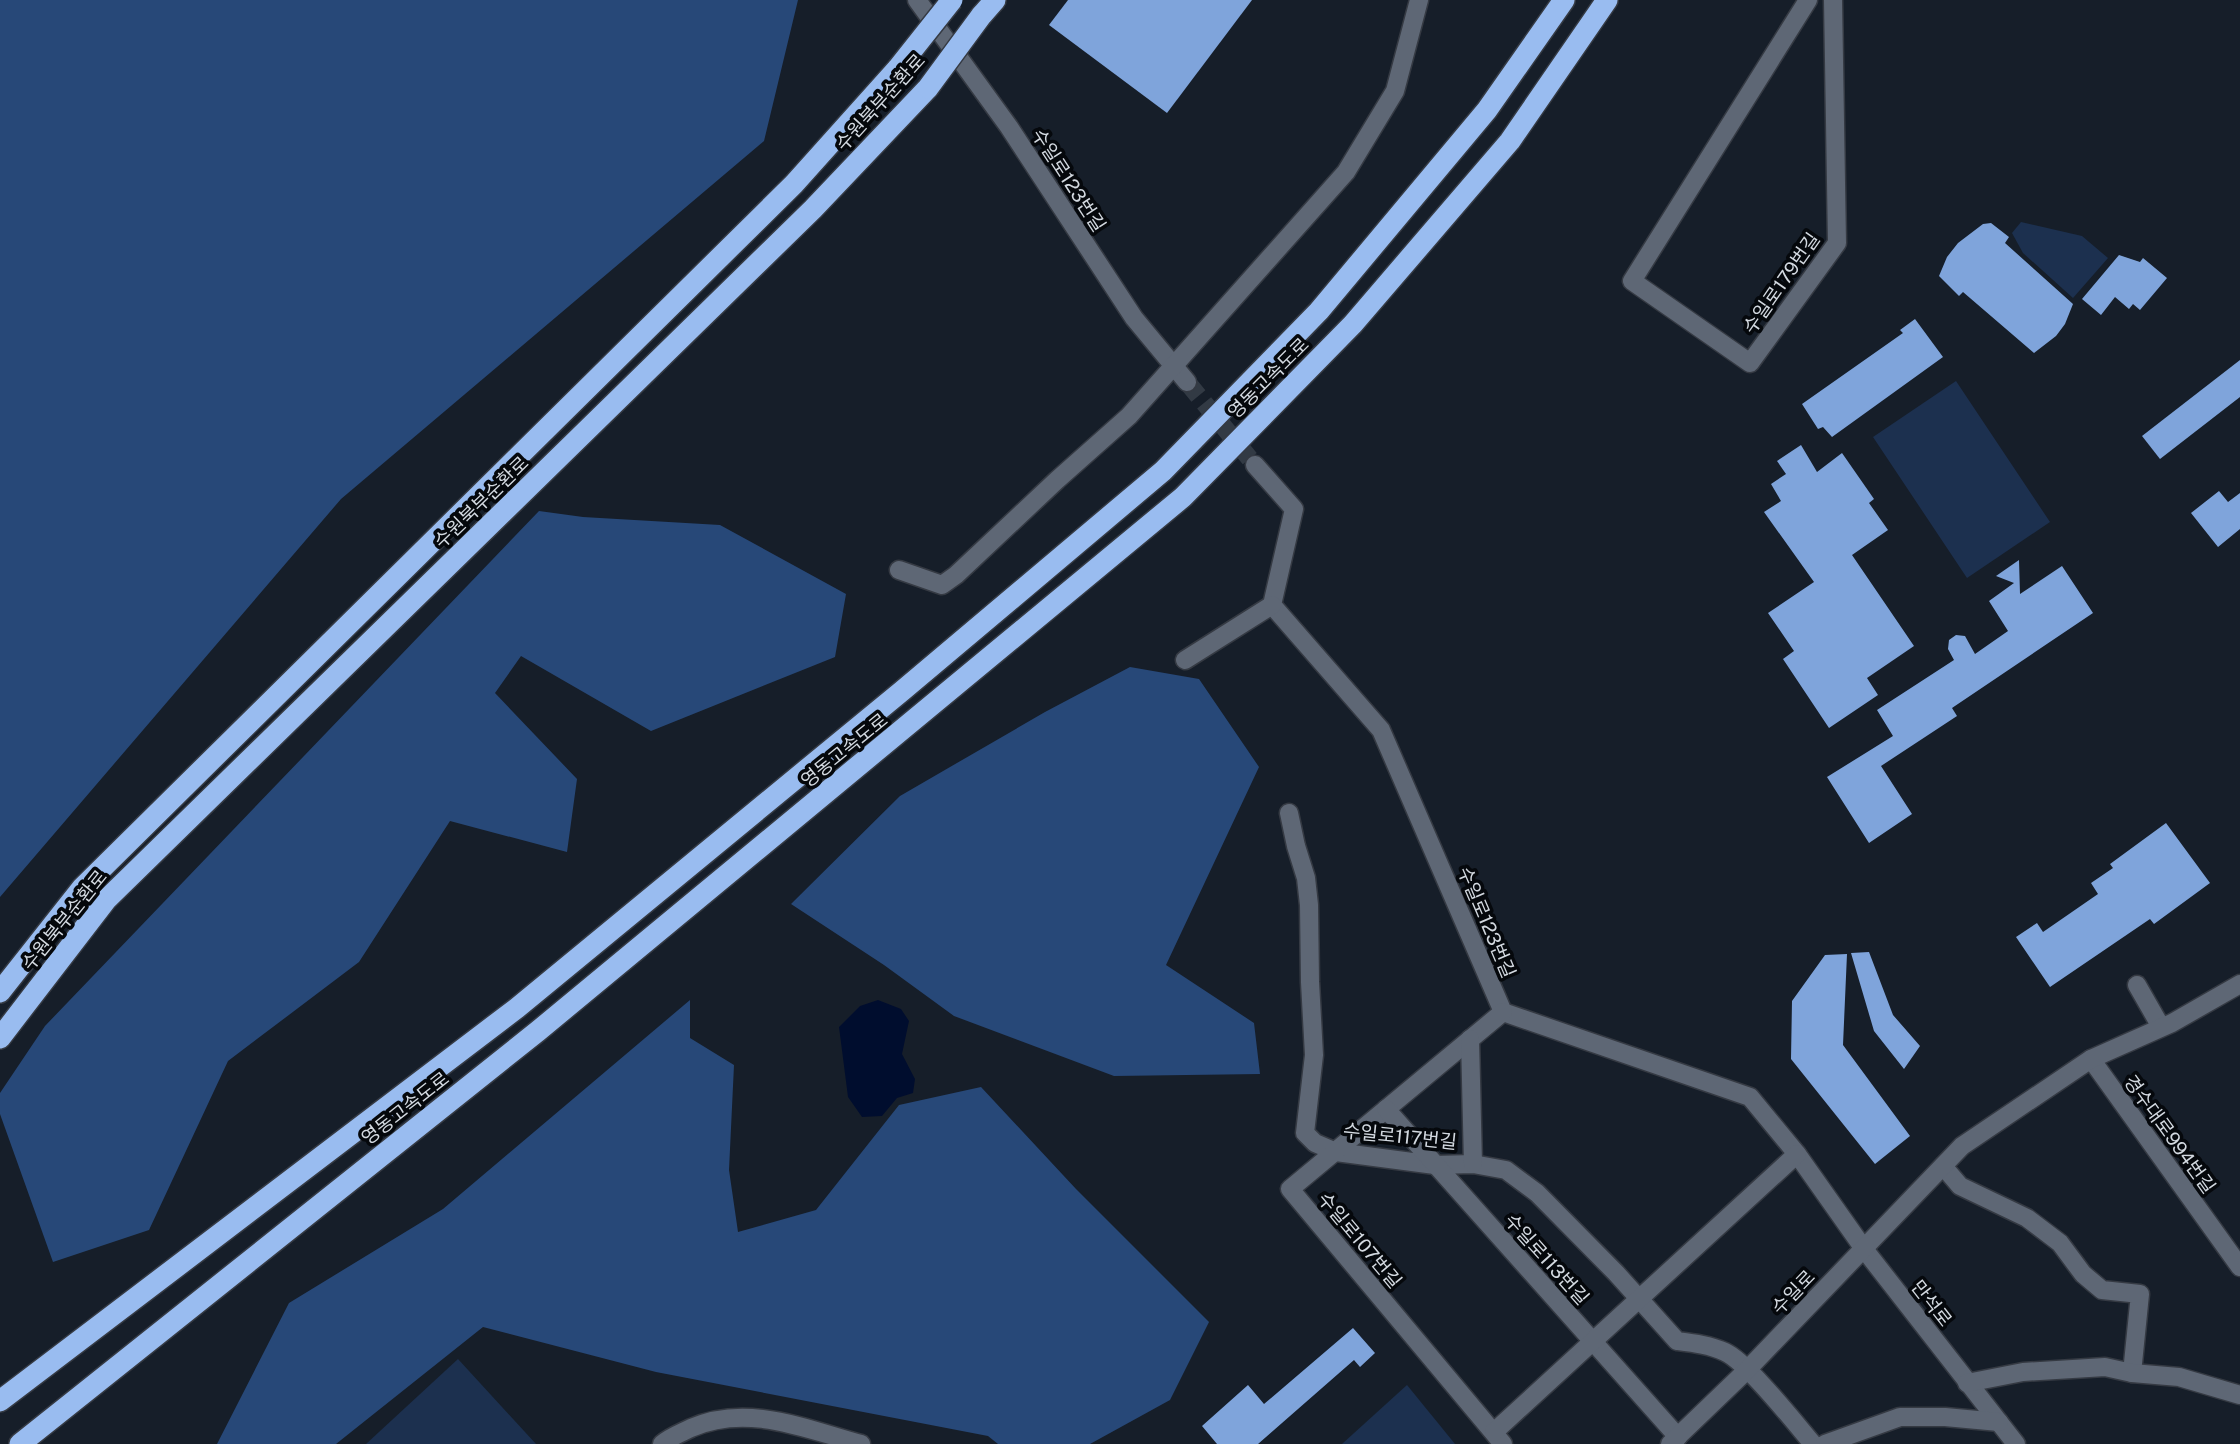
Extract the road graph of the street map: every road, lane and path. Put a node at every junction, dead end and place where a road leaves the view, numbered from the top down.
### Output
1 (917, 0) edge
2 (952, 0) edge
3 (1419, 0) edge
4 (1564, 0) edge
5 (1607, 0) edge
6 (1808, 0) edge
7 (1832, 0) edge
8 (988, 8) edge
9 (1176, 366) junction
10 (1187, 382) tunnel mouth
11 (1255, 466) tunnel mouth
12 (899, 570) dead end
13 (1272, 605) junction
14 (1185, 660) dead end
15 (1289, 813) dead end
16 (2240, 984) edge
17 (2137, 985) dead end
18 (0, 992) edge
19 (1503, 1012) junction
20 (2161, 1027) junction
21 (0, 1038) edge
22 (1470, 1039) junction
23 (2091, 1059) junction
24 (1386, 1110) junction
25 (1336, 1152) junction
26 (1797, 1154) junction
27 (1473, 1164) junction
28 (1435, 1165) junction
29 (1943, 1166) junction
30 (1864, 1249) junction
31 (2240, 1267) edge
32 (1639, 1299) junction
33 (1593, 1342) junction
34 (1747, 1370) junction
35 (2132, 1373) junction
36 (1967, 1384) junction
37 (2240, 1395) edge
38 (4, 1398) edge
39 (1999, 1422) junction
40 (1499, 1438) edge
41 (26, 1439) edge
42 (1674, 1440) edge
43 (662, 1444) edge
44 (861, 1444) edge
45 (1813, 1444) edge
46 (1825, 1444) edge
47 (2016, 1444) edge

1 - 9 street, 수일로123번길
2 - 18 highway, 수원북부순환로, bridge
3 - 9 street
4 - 38 highway, 영동고속도로
5 - 41 highway, 영동고속도로
6 - 7 street, 수일로179번길
8 - 21 highway, 수원북부순환로, bridge
9 - 10 street, 수일로123번길
9 - 12 street
11 - 13 street
13 - 14 street
13 - 19 street, 수일로123번길
15 - 25 street, 수일로117번길
16 - 20 street, 수일로
17 - 20 street
19 - 22 street, 수일로107번길
19 - 26 street
20 - 23 street, 수일로
22 - 24 street, 수일로107번길
22 - 27 street
23 - 29 street, 수일로
23 - 31 street, 경수대로994번길
24 - 25 street, 수일로107번길
24 - 28 street, 수일로113번길
25 - 28 street, 수일로117번길
25 - 40 street, 수일로107번길
26 - 30 street
26 - 32 street
27 - 28 street, 수일로117번길
27 - 32 street, 수일로117번길
28 - 33 street, 수일로113번길
29 - 30 street, 수일로
29 - 35 street
30 - 34 street, 수일로
30 - 36 street, 만석로
32 - 33 street
32 - 34 street, 수일로117번길
33 - 40 street, 수일로107번길
33 - 42 street, 수일로113번길
34 - 42 street, 수일로
34 - 45 street, 수일로117번길
35 - 36 street
35 - 37 street
36 - 39 street, 만석로
39 - 46 street
39 - 47 street, 만석로
43 - 44 street

